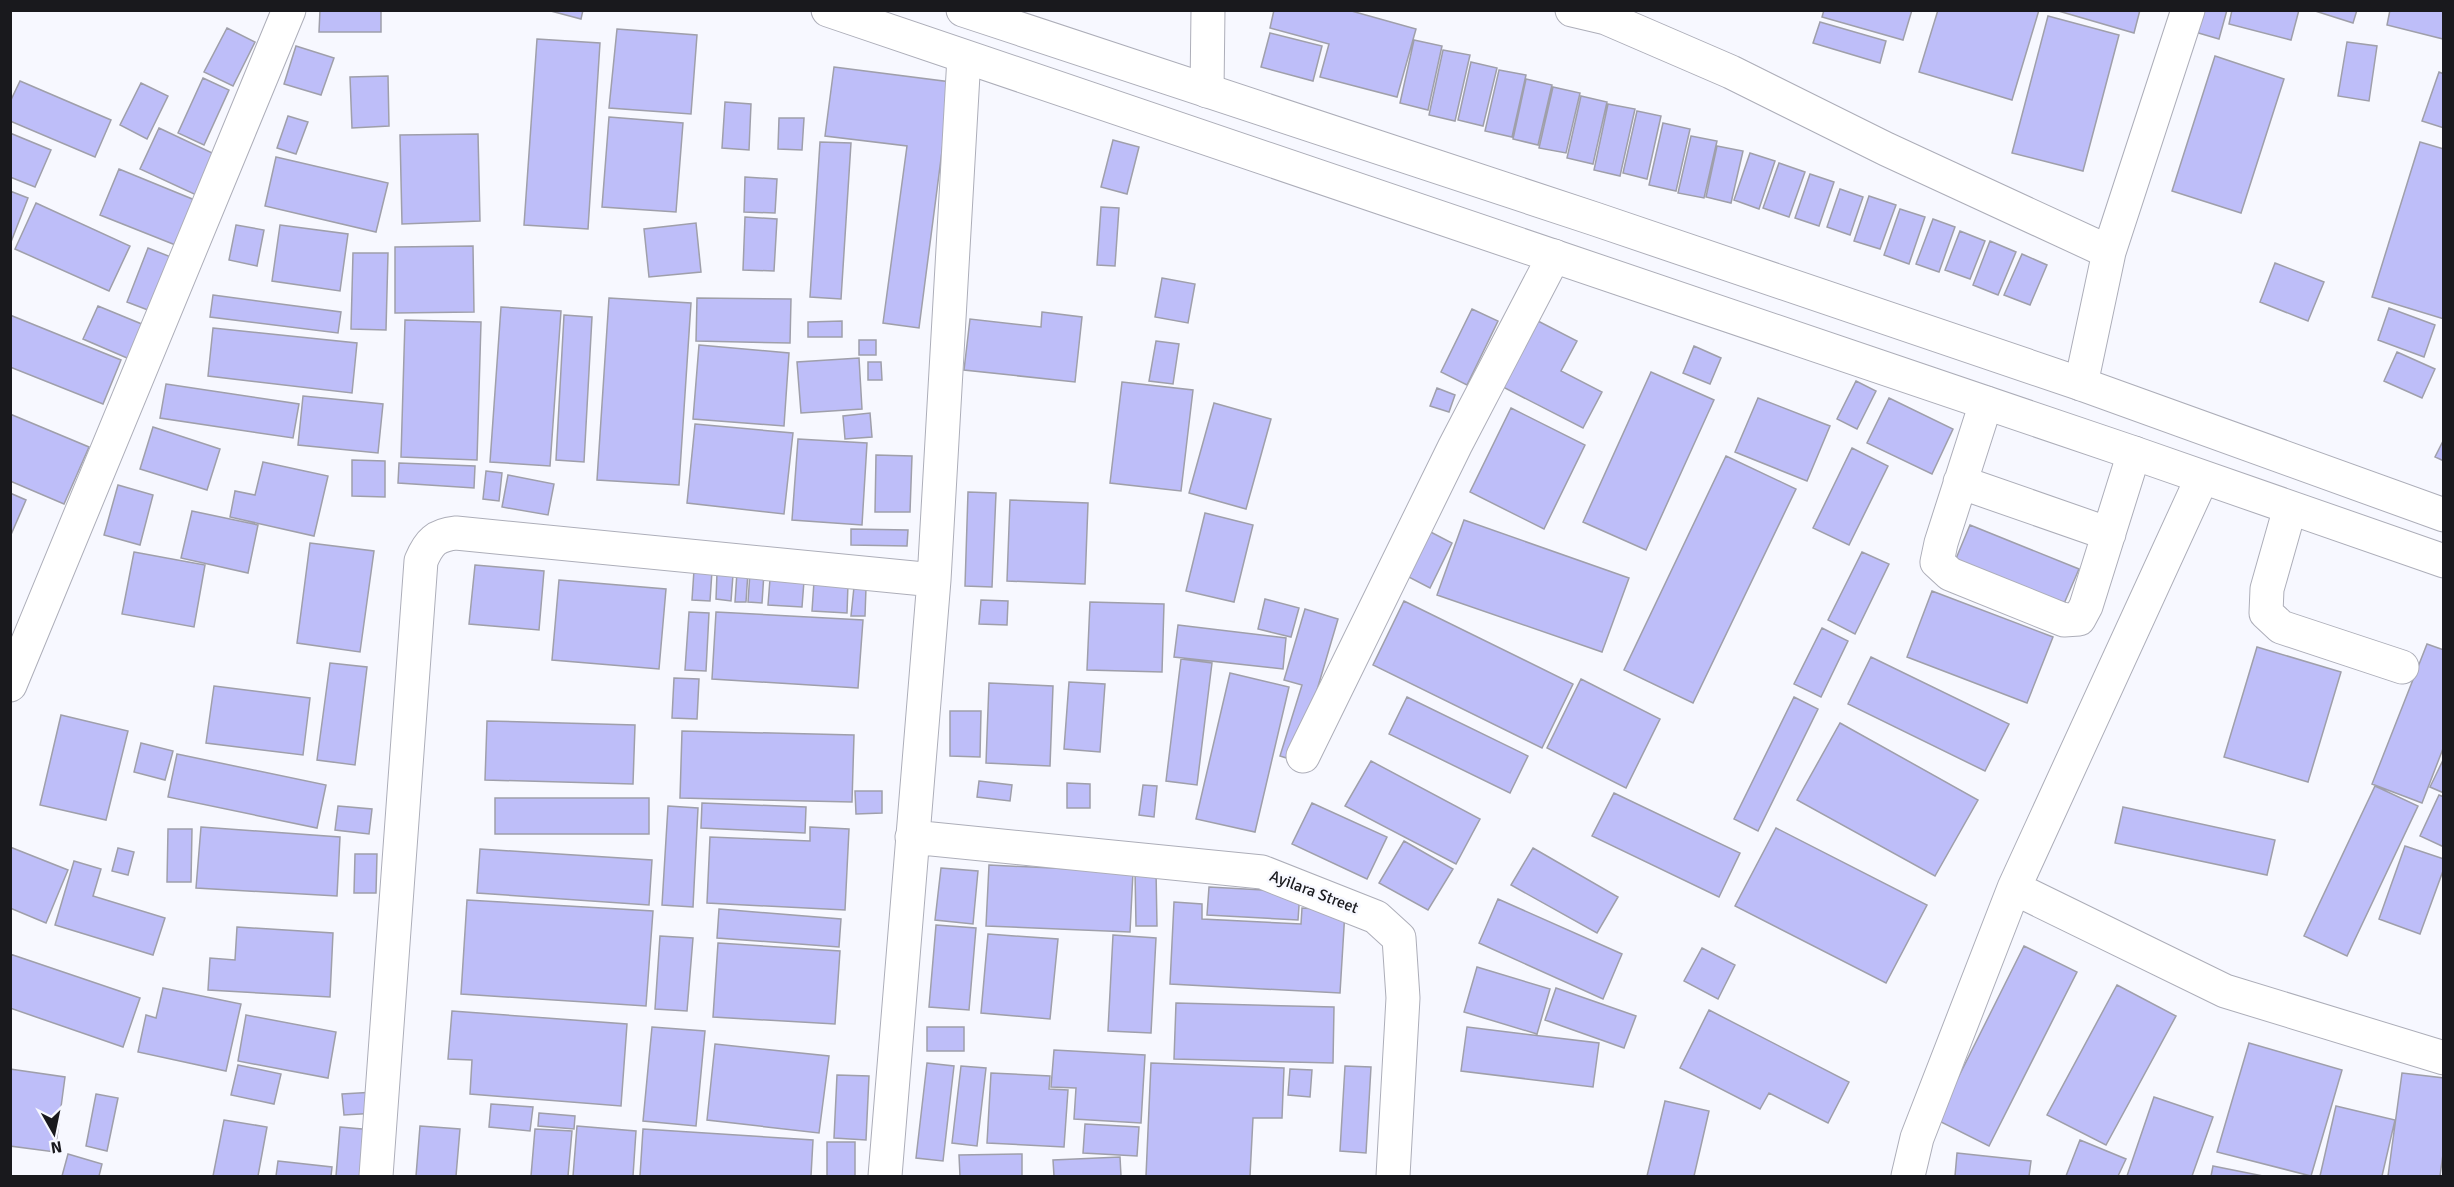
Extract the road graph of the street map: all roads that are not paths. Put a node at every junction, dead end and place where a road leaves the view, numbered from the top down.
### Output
1 (289, 10) edge
2 (828, 10) edge
3 (963, 10) edge
4 (1208, 10) edge
5 (1572, 10) edge
6 (2188, 10) edge
7 (964, 57) junction
8 (1207, 91) junction
9 (2109, 252) junction
10 (1554, 256) junction
11 (2081, 384) junction
12 (1986, 403) junction
13 (2134, 453) junction
14 (2202, 478) junction
15 (1960, 482) junction
16 (2290, 508) junction
17 (2444, 515) edge
18 (2109, 534) junction
19 (2444, 561) edge
20 (934, 580) junction
21 (2402, 667) dead end
22 (10, 685) edge
23 (1303, 756) dead end
24 (912, 837) junction
25 (2014, 888) junction
26 (2444, 1058) edge
27 (376, 1176) edge
28 (885, 1176) edge
29 (1393, 1176) edge
30 (1908, 1176) edge

1 - 22 street
2 - 7 street
3 - 8 street
4 - 8 street
5 - 9 street
6 - 9 street
7 - 10 street
7 - 20 street
8 - 11 street
9 - 11 street
10 - 12 street
10 - 23 street
11 - 17 street
12 - 13 street
12 - 15 street
13 - 14 street
13 - 18 street
14 - 16 street
14 - 25 street
15 - 18 street
15 - 18 street
16 - 19 street
16 - 21 street
20 - 24 street
20 - 27 street
24 - 28 street
24 - 29 street, Ayilara Street
25 - 26 street
25 - 30 street

